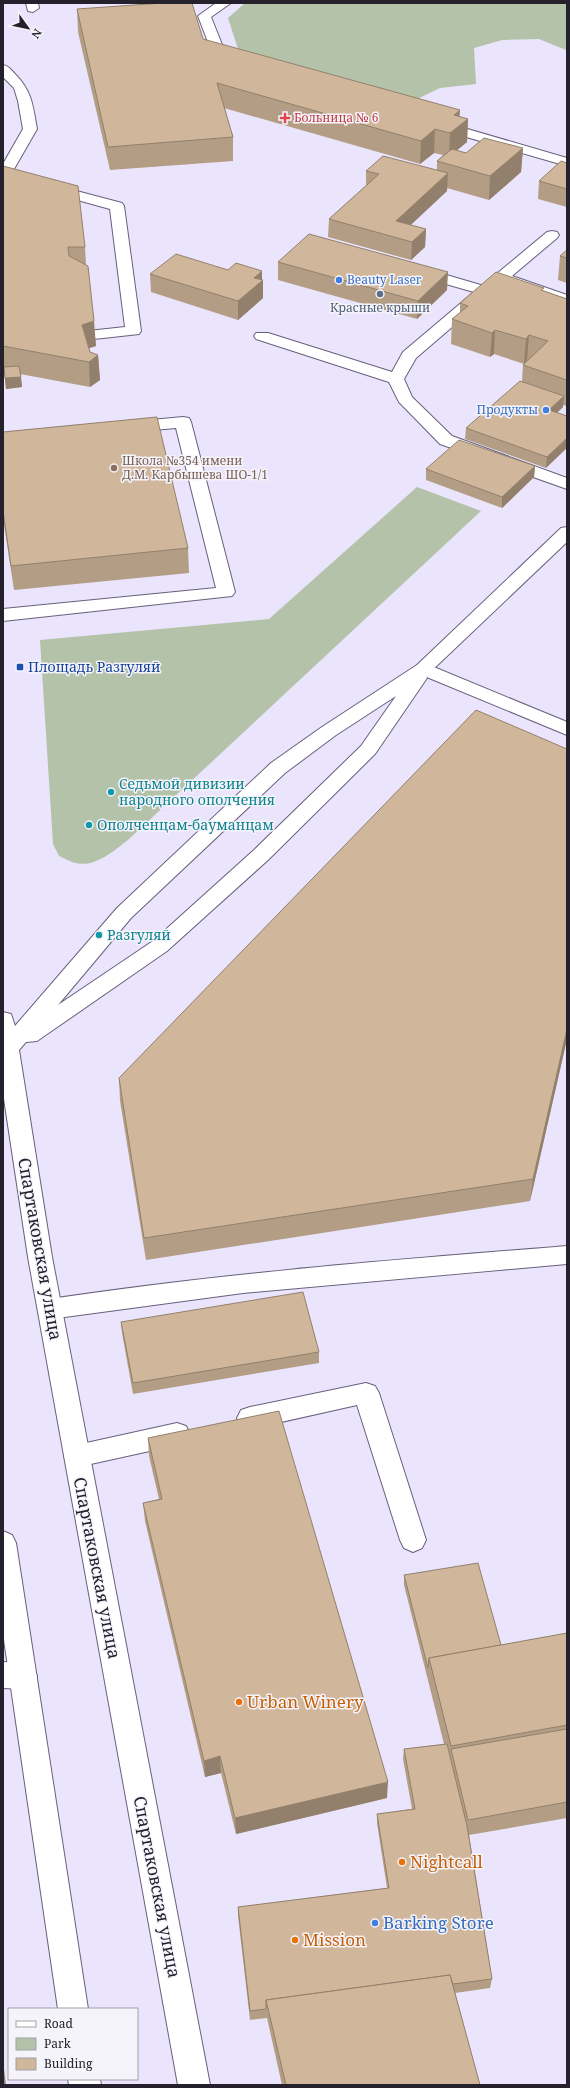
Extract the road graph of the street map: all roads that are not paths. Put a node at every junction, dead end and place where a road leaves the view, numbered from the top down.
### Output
1 (224, 3) edge
2 (244, 67) edge
3 (3, 69) edge
4 (424, 120) edge
5 (567, 162) edge
6 (4, 176) edge
7 (20, 180) edge
8 (35, 184) edge
9 (552, 235) dead end
10 (402, 268) edge
11 (501, 277) junction
12 (486, 290) junction
13 (567, 300) edge
14 (94, 334) edge
15 (262, 336) dead end
16 (396, 379) junction
17 (113, 429) edge
18 (567, 484) edge
19 (567, 532) edge
20 (3, 614) edge
21 (424, 669) junction
22 (567, 730) edge
23 (3, 1020) edge
24 (5, 1052) edge
25 (567, 1255) edge
26 (50, 1309) junction
27 (76, 1456) junction
28 (413, 1540) dead end
29 (3, 1543) edge
30 (13, 1675) edge
31 (73, 2008) edge
32 (194, 2085) edge

1 - 2 main road
3 - 6 main road
4 - 5 main road
6 - 7 main road
8 - 14 main road
9 - 11 main road
10 - 12 main road
11 - 12 main road
11 - 13 main road
12 - 16 main road
15 - 16 main road
16 - 18 main road
17 - 20 main road
19 - 21 main road
21 - 22 main road
21 - 24 main road
21 - 24 main road
23 - 24 main road, Спартаковская улица
24 - 26 main road, Спартаковская улица
25 - 26 main road
26 - 27 main road, Спартаковская улица
27 - 28 main road
27 - 32 main road, Спартаковская улица
29 - 30 main road
30 - 31 main road

